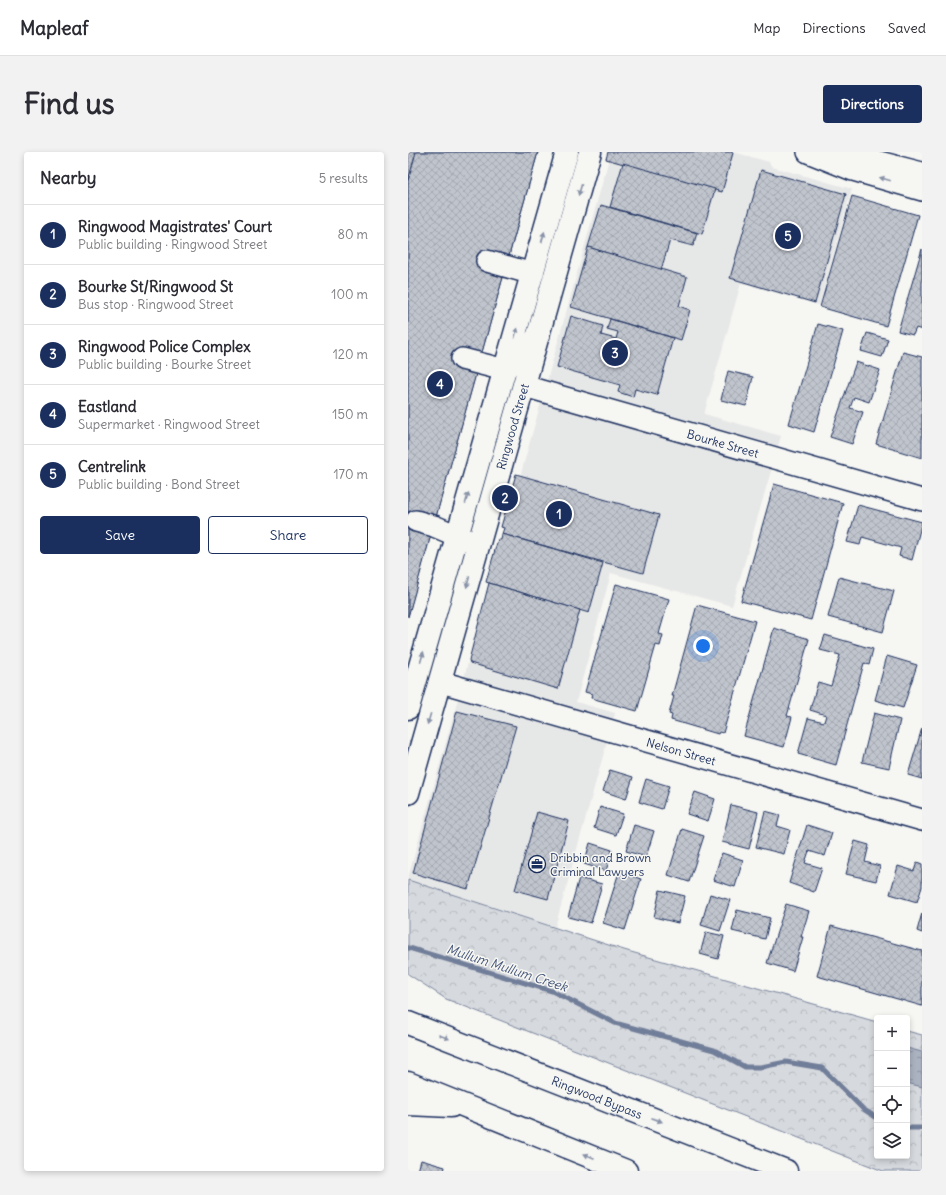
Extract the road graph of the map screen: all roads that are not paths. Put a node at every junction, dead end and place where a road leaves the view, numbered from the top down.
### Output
1 (566, 152) edge
2 (590, 152) edge
3 (808, 152) edge
4 (840, 152) edge
5 (922, 173) edge
6 (922, 190) edge
7 (487, 261) dead end
8 (533, 274) junction
9 (539, 335) junction
10 (462, 359) dead end
11 (505, 370) junction
12 (524, 386) junction
13 (922, 500) edge
14 (416, 521) dead end
15 (456, 535) junction
16 (478, 544) junction
17 (441, 682) junction
18 (408, 708) edge
19 (408, 793) edge
20 (922, 820) edge
21 (408, 1023) edge
22 (408, 1083) edge
23 (408, 1104) edge
24 (466, 1106) junction
25 (626, 1171) edge
26 (786, 1171) edge

8 -> 1 main road, Ringwood Street
2 -> 9 main road, Ringwood Street
6 -> 3 street
4 - 5 street
7 - 8 street
11 -> 8 main road, Ringwood Street
9 - 11 street
9 - 12 main road, Ringwood Street
10 - 11 street
15 -> 11 main road, Ringwood Street
12 - 13 street, Bourke Street
12 - 16 main road, Ringwood Street
14 - 15 street
15 - 16 street
18 -> 15 main road, Ringwood Street
16 -> 17 main road, Ringwood Street
17 -> 19 main road, Ringwood Street
17 - 20 street, Nelson Street
21 -> 26 main road, Ringwood Bypass
22 - 24 main road
23 - 24 main road
25 -> 24 main road

